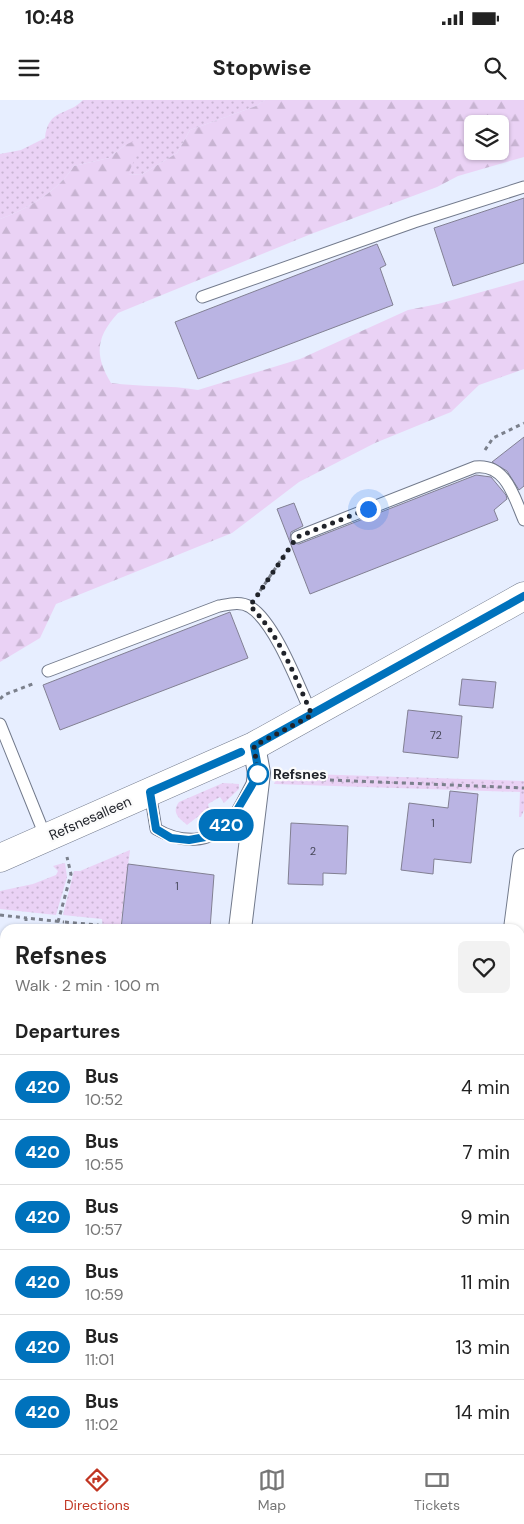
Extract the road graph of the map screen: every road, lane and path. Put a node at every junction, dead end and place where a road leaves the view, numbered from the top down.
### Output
1 (524, 187) edge
2 (202, 297) dead end
3 (524, 423) edge
4 (483, 466) junction
5 (524, 520) edge
6 (297, 537) joint
7 (524, 596) edge
8 (250, 606) junction
9 (48, 672) joint
10 (0, 699) edge
11 (312, 715) junction
12 (0, 724) edge
13 (254, 746) junction
14 (259, 773) junction
15 (524, 788) edge
16 (150, 792) junction
17 (46, 838) junction
18 (0, 858) edge
19 (67, 858) dead end
20 (524, 860) edge
21 (0, 915) edge
22 (26, 918) junction
23 (58, 922) junction
24 (64, 922) joint
25 (26, 924) edge
26 (87, 924) edge
27 (241, 924) edge
28 (515, 924) edge

1 - 2 lane
3 - 4 path
4 - 5 lane
4 - 6 lane
6 - 8 path
7 - 11 street, Refsnesalleen
8 - 9 lane
8 - 11 lane
9 - 10 path
11 - 13 street, Refsnesalleen
12 - 17 lane
13 - 14 street
13 - 16 street, Refsnesalleen
14 - 15 path
14 - 16 lane
14 - 27 street
16 - 17 street, Refsnesalleen
17 - 18 street, Refsnesalleen
19 - 23 path
20 - 28 street
21 - 22 path
22 - 23 path
22 - 25 path
23 - 24 path
24 - 26 path

